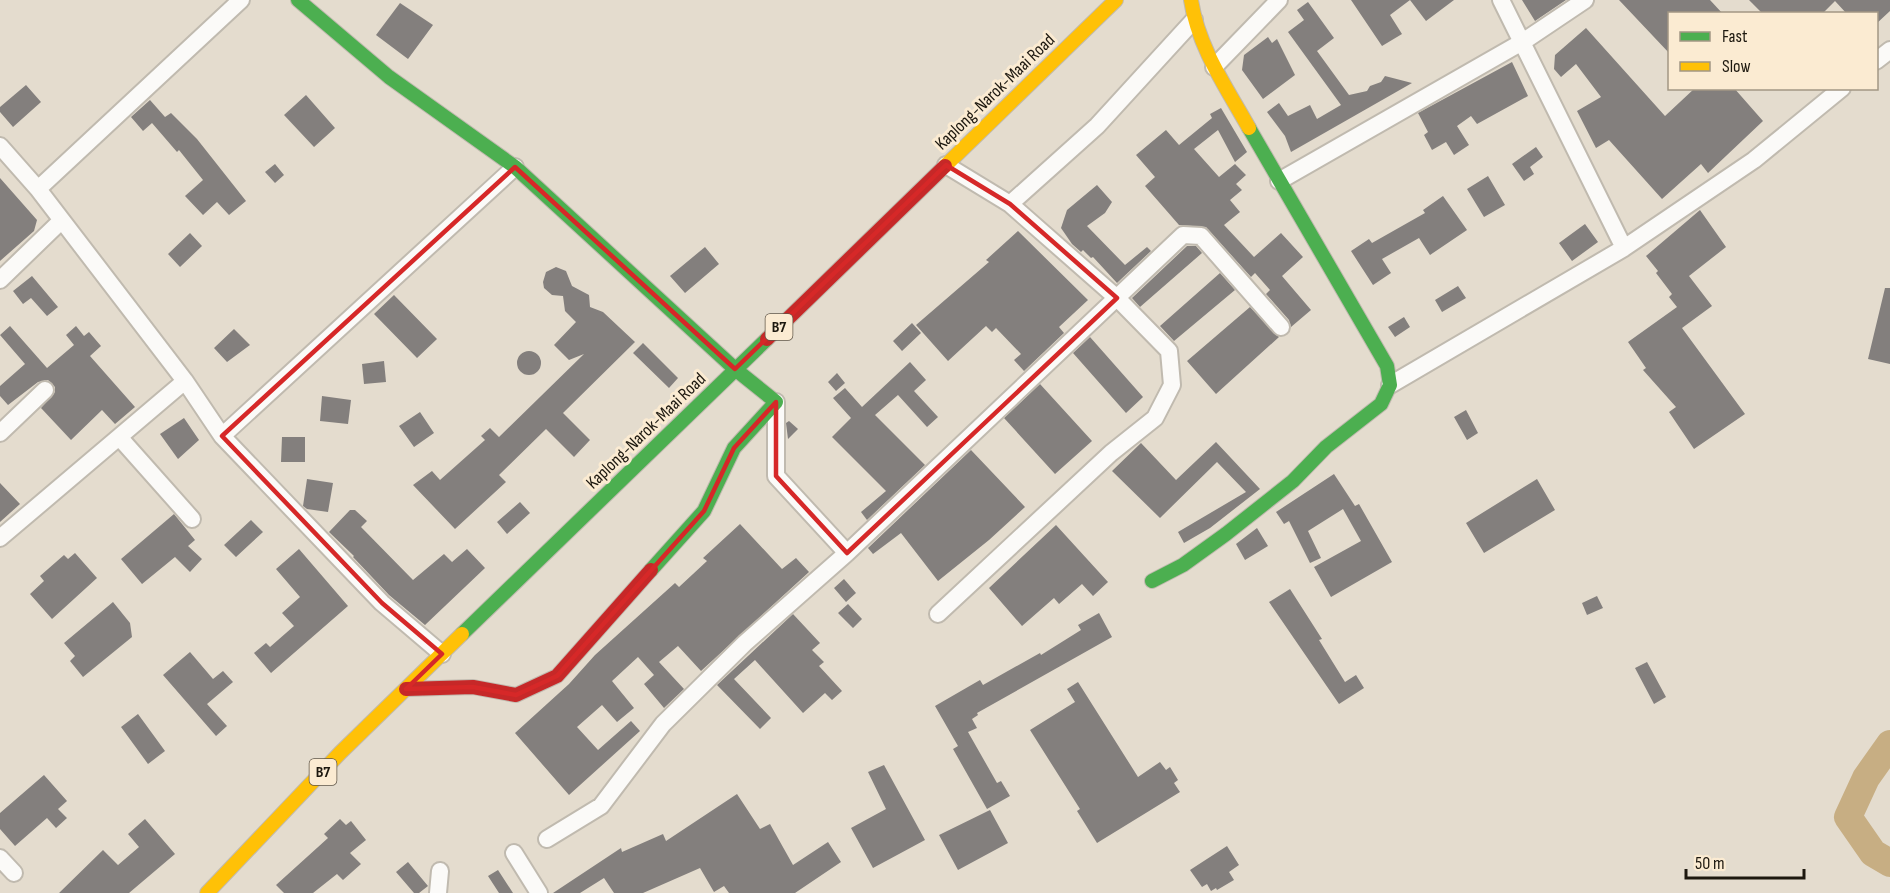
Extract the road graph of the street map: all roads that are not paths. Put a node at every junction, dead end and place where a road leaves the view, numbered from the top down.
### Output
1 (241, 0) edge
2 (298, 0) edge
3 (1116, 0) edge
4 (1191, 0) edge
5 (1279, 0) edge
6 (1501, 0) edge
7 (1585, 0) edge
8 (1194, 20) junction
9 (1524, 41) junction
10 (1890, 50) edge
11 (1878, 59) edge
12 (1214, 67) junction
13 (1840, 90) edge
14 (0, 146) edge
15 (946, 165) junction
16 (515, 167) junction
17 (1279, 181) junction
18 (38, 189) junction
19 (1010, 204) junction
20 (61, 221) junction
21 (1624, 248) junction
22 (0, 280) edge
23 (1117, 298) junction
24 (1281, 327) dead end
25 (735, 369) junction
26 (185, 381) junction
27 (1390, 385) junction
28 (45, 390) dead end
29 (776, 402) junction
30 (0, 433) edge
31 (222, 436) junction
32 (120, 438) junction
33 (192, 519) dead end
34 (0, 538) edge
35 (847, 554) junction
36 (1152, 581) dead end
37 (938, 614) dead end
38 (442, 654) junction
39 (406, 689) junction
40 (547, 839) dead end
41 (514, 853) dead end
42 (0, 858) edge
43 (440, 871) dead end
44 (14, 873) dead end
45 (207, 893) edge
46 (438, 893) edge
47 (539, 893) edge

1 - 18 street
2 - 16 main road
3 - 15 main road, Kaplong-Narok-Maai Road / B7
4 - 8 main road
5 - 12 street
6 - 9 street
7 - 9 street
8 - 12 main road
8 - 19 street
9 - 17 street
9 - 21 street
10 - 11 street
12 - 17 main road
13 - 21 street
14 - 18 street
15 - 19 street
15 - 25 main road, Kaplong-Narok-Maai Road / B7
16 - 25 main road
16 - 31 street
17 - 27 main road
18 - 20 street
19 - 23 street
20 - 22 street
20 - 26 street
21 - 27 street
23 - 24 street
23 - 35 street
23 - 37 street
25 - 29 main road
25 - 38 main road, Kaplong-Narok-Maai Road / B7
26 - 31 street
26 - 32 street
27 - 36 main road
28 - 30 street
29 - 35 street
29 - 39 main road
31 - 38 street
32 - 33 street
32 - 34 street
35 - 40 street
38 - 39 main road, Kaplong-Narok-Maai Road / B7
39 - 45 main road, Kaplong-Narok-Maai Road / B7
41 - 47 street
42 - 44 street
43 - 46 street

